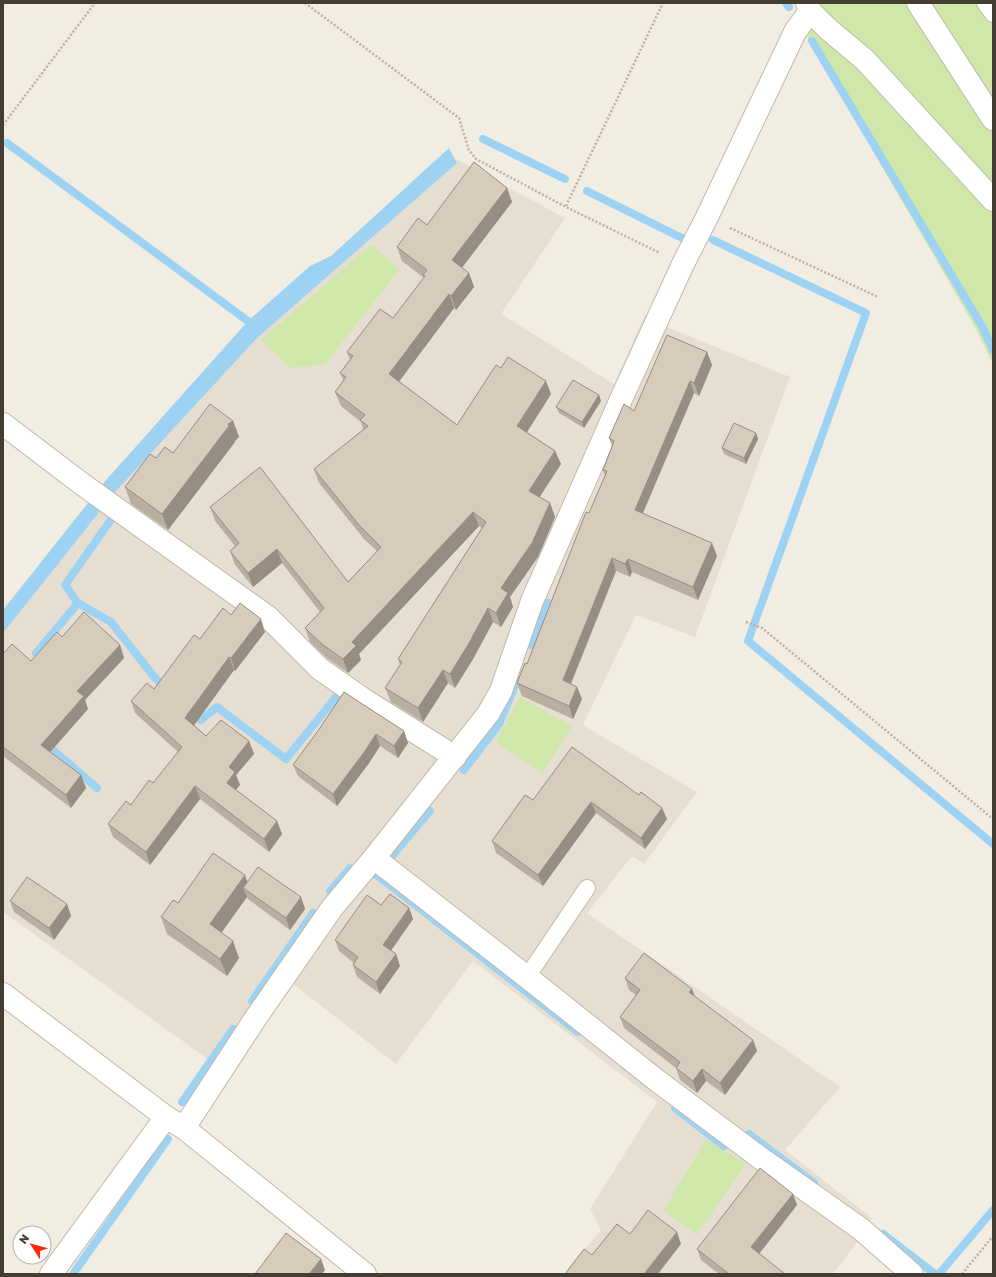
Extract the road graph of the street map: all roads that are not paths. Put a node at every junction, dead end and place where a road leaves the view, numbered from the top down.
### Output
1 (918, 3) edge
2 (985, 3) edge
3 (808, 7) edge
4 (993, 14) edge
5 (993, 119) edge
6 (993, 200) edge
7 (3, 424) edge
8 (455, 757) junction
9 (374, 858) junction
10 (587, 888) dead end
11 (527, 977) junction
12 (3, 994) edge
13 (175, 1122) junction
14 (51, 1274) edge
15 (365, 1274) edge
16 (912, 1274) edge

1 - 5 street
2 - 4 lane
3 - 6 street
3 - 8 street
7 - 8 street
8 - 9 street
9 - 11 street
9 - 13 street
10 - 11 lane
11 - 16 street
12 - 13 street
13 - 14 street
13 - 15 street

